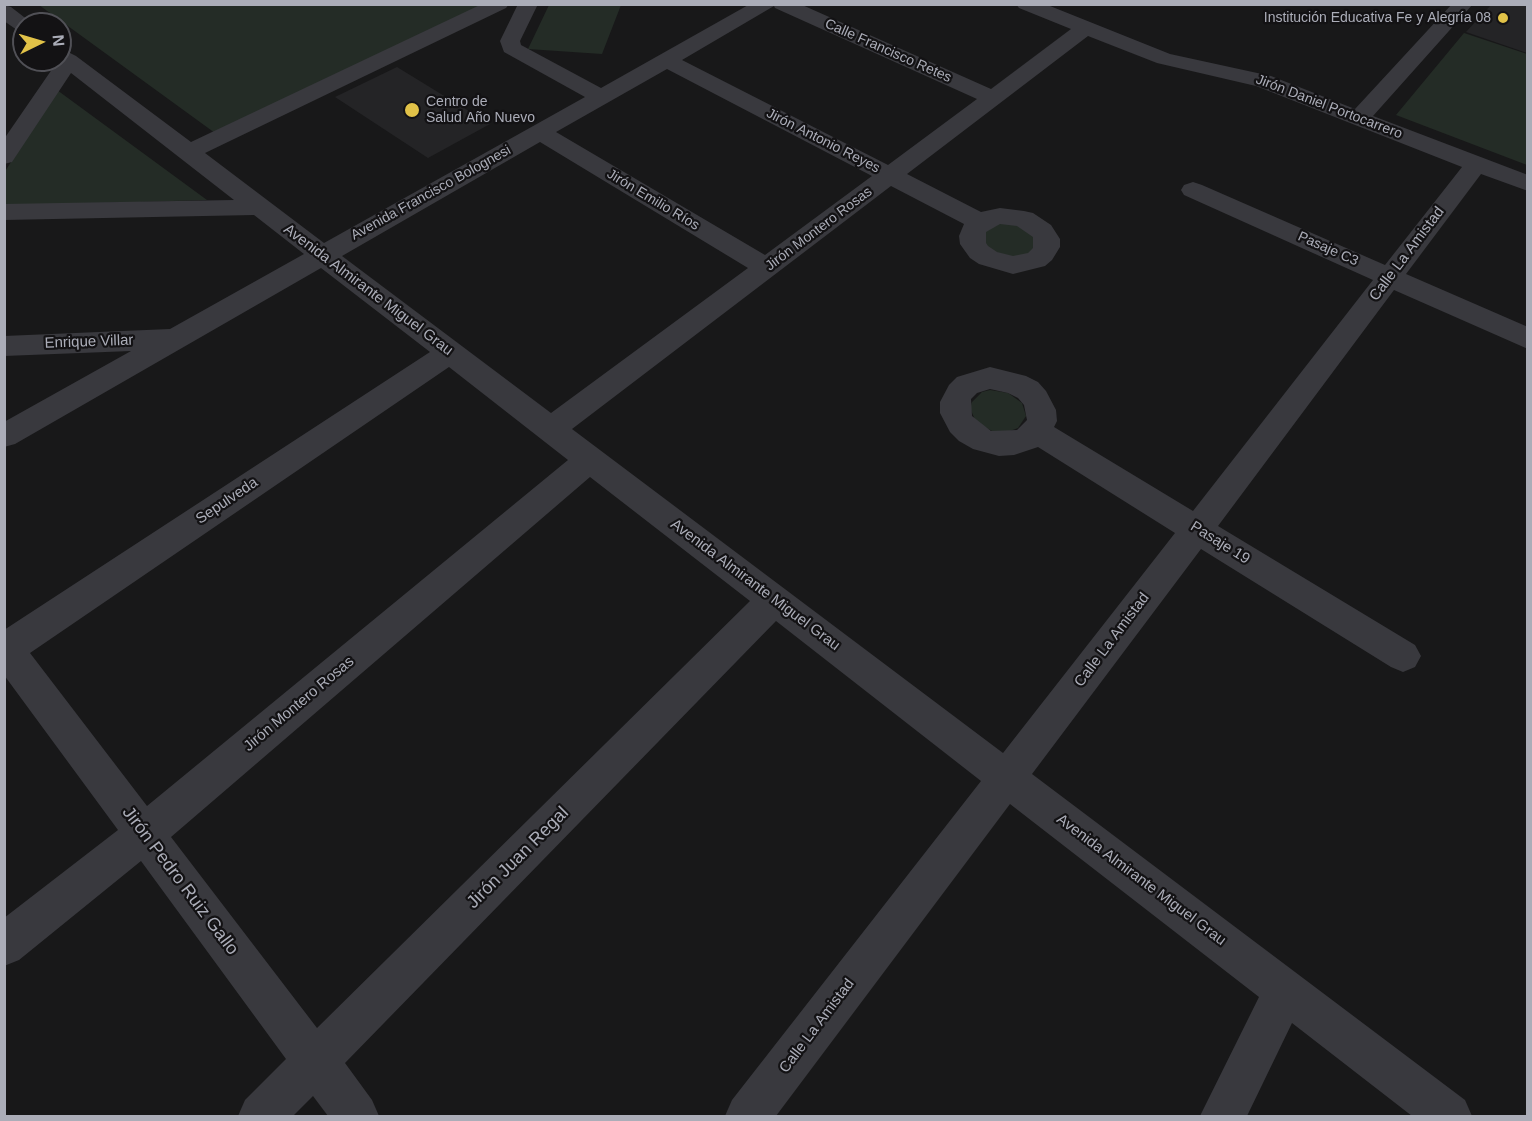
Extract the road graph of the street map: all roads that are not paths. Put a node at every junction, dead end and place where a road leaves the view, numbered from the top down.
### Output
1 (499, 4) edge
2 (528, 4) edge
3 (765, 4) edge
4 (782, 4) edge
5 (1026, 4) edge
6 (1463, 4) edge
7 (1086, 28) junction
8 (666, 60) junction
9 (72, 63) edge
10 (55, 72) edge
11 (601, 97) junction
12 (993, 98) junction
13 (1359, 118) junction
14 (540, 132) junction
15 (189, 152) junction
16 (4, 157) edge
17 (1476, 164) junction
18 (890, 176) junction
19 (1527, 184) edge
20 (1193, 190) dead end
21 (260, 207) junction
22 (4, 212) edge
23 (980, 222) dead end
24 (323, 255) junction
25 (767, 268) junction
26 (1390, 277) junction
27 (174, 339) junction
28 (1527, 339) edge
29 (4, 346) edge
30 (450, 352) junction
31 (551, 429) junction
32 (1036, 431) dead end
33 (4, 435) edge
34 (590, 459) junction
35 (1197, 529) junction
36 (774, 600) junction
37 (5, 649) edge
38 (1403, 656) dead end
39 (1007, 778) junction
40 (144, 834) junction
41 (4, 945) edge
42 (1285, 991) junction
43 (315, 1062) junction
44 (261, 1116) edge
45 (356, 1116) edge
46 (748, 1116) edge
47 (1223, 1116) edge
48 (1449, 1116) edge

1 - 15 street
2 - 11 street
3 - 8 street, Avenida Francisco Bolognesi
4 - 12 street, Calle Francisco Retes
5 - 7 street, Jirón Daniel Portocarrero
6 - 13 street
7 - 12 street, Jirón Montero Rosas
7 - 13 street, Jirón Daniel Portocarrero
8 - 11 street, Avenida Francisco Bolognesi
8 - 18 street, Jirón Antonio Reyes
9 - 15 street, Avenida Almirante Miguel Grau
10 - 16 street
11 - 14 street, Avenida Francisco Bolognesi
12 - 18 street, Jirón Montero Rosas
13 - 17 street, Jirón Daniel Portocarrero
14 - 24 street, Avenida Francisco Bolognesi
14 - 25 street, Jirón Emilio Ríos
15 - 21 street, Avenida Almirante Miguel Grau
17 - 19 street, Jirón Daniel Portocarrero
17 - 26 street, Calle La Amistad
18 - 23 street, Jirón Antonio Reyes
18 - 25 street, Jirón Montero Rosas
20 - 26 street, Pasaje C3
21 - 22 street
21 - 24 street, Avenida Almirante Miguel Grau
24 - 27 street, Avenida Francisco Bolognesi
24 - 30 street, Avenida Almirante Miguel Grau
25 - 31 street, Jirón Montero Rosas
26 - 28 street, Pasaje C3
26 - 35 street, Calle La Amistad
27 - 29 street, Enrique Villar
27 - 33 street, Avenida Francisco Bolognesi
30 - 31 street, Avenida Almirante Miguel Grau
30 - 37 street, Sepulveda
31 - 34 street, Avenida Almirante Miguel Grau
32 - 35 street, Pasaje 19
34 - 36 street, Avenida Almirante Miguel Grau
34 - 40 street, Jirón Montero Rosas
35 - 38 street, Pasaje 19
35 - 39 street, Calle La Amistad
36 - 39 street, Avenida Almirante Miguel Grau
36 - 43 street, Jirón Juan Regal
37 - 40 street, Jirón Pedro Ruiz Gallo
39 - 42 street, Avenida Almirante Miguel Grau
39 - 46 street, Calle La Amistad
40 - 41 street, Jirón Montero Rosas
40 - 43 street, Jirón Pedro Ruiz Gallo
42 - 47 street
42 - 48 street, Avenida Almirante Miguel Grau
43 - 44 street, Jirón Juan Regal
43 - 45 street, Jirón Pedro Ruiz Gallo

